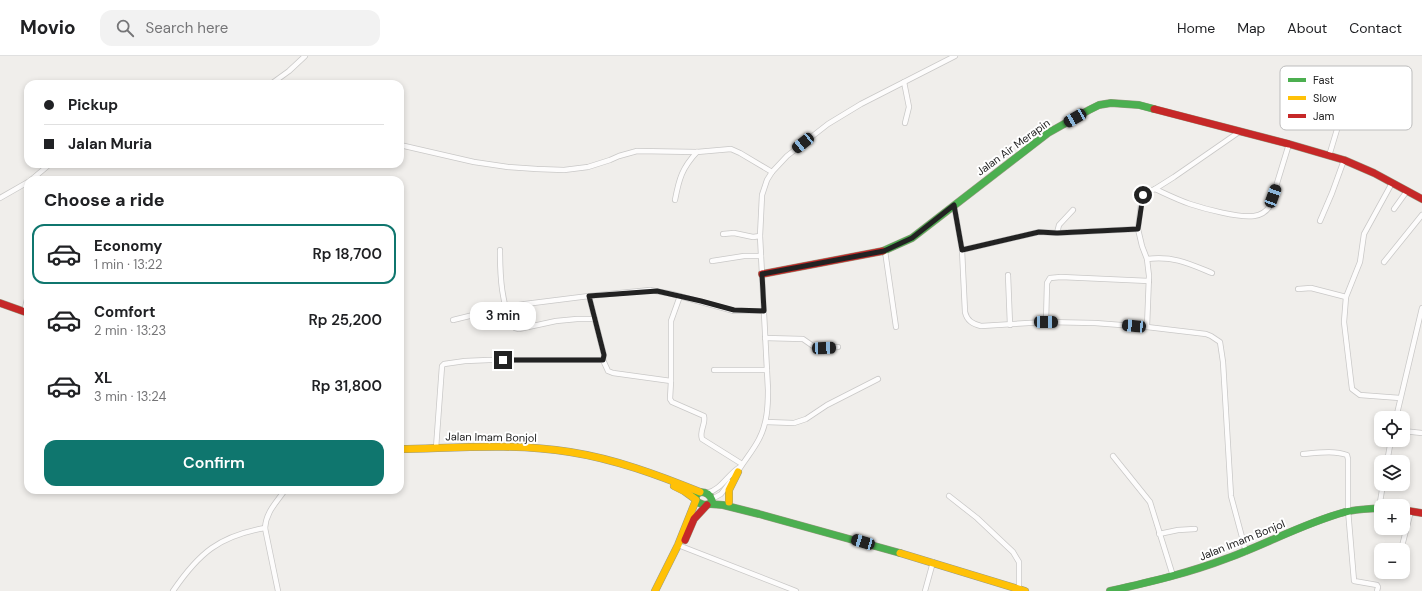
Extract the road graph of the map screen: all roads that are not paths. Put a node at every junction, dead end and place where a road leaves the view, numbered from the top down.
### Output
1 (305, 56) edge
2 (955, 56) edge
3 (277, 80) edge
4 (904, 82) junction
5 (905, 122) dead end
6 (1337, 130) edge
7 (1240, 132) junction
8 (1289, 144) junction
9 (404, 147) edge
10 (697, 152) junction
11 (1329, 156) junction
12 (1344, 160) junction
13 (45, 168) edge
14 (772, 172) junction
15 (36, 176) edge
16 (1392, 183) junction
17 (24, 184) edge
18 (1155, 189) junction
19 (1407, 191) junction
20 (0, 198) edge
21 (1422, 199) edge
22 (675, 200) dead end
23 (954, 205) junction
24 (1394, 209) dead end
25 (1072, 210) dead end
26 (1422, 215) edge
27 (1320, 221) dead end
28 (1138, 229) junction
29 (1057, 233) junction
30 (723, 234) dead end
31 (760, 236) junction
32 (500, 250) dead end
33 (962, 250) junction
34 (884, 251) junction
35 (761, 256) junction
36 (1147, 259) junction
37 (712, 261) dead end
38 (1384, 262) dead end
39 (1212, 272) dead end
40 (762, 274) junction
41 (1008, 275) dead end
42 (1149, 281) junction
43 (1298, 289) dead end
44 (589, 296) junction
45 (680, 296) junction
46 (1346, 297) junction
47 (0, 303) edge
48 (506, 307) junction
49 (1422, 308) edge
50 (764, 311) junction
51 (24, 312) edge
52 (595, 319) junction
53 (454, 320) dead end
54 (1046, 322) junction
55 (1010, 325) junction
56 (896, 326) dead end
57 (1147, 327) junction
58 (765, 338) junction
59 (838, 347) dead end
60 (603, 360) junction
61 (714, 370) dead end
62 (766, 370) junction
63 (878, 379) dead end
64 (671, 381) junction
65 (1400, 398) junction
66 (1397, 411) edge
67 (766, 422) junction
68 (1410, 432) edge
69 (1422, 433) edge
70 (436, 448) junction
71 (404, 449) edge
72 (1303, 454) dead end
73 (1113, 456) dead end
74 (740, 468) junction
75 (652, 473) junction
76 (703, 492) junction
77 (282, 494) edge
78 (949, 496) dead end
79 (695, 499) junction
80 (710, 502) junction
81 (729, 502) junction
82 (1374, 508) edge
83 (1348, 510) junction
84 (1411, 511) joint
85 (1422, 513) edge
86 (759, 514) junction
87 (265, 528) junction
88 (1195, 529) dead end
89 (1159, 534) junction
90 (1403, 543) edge
91 (680, 546) junction
92 (1246, 552) junction
93 (933, 562) junction
94 (1173, 576) junction
95 (1140, 587) edge
96 (1022, 590) edge
97 (173, 591) edge
98 (278, 591) edge
99 (655, 591) edge
100 (660, 591) edge
101 (796, 591) edge
102 (925, 591) edge
103 (1110, 591) edge
104 (1378, 591) edge

1 - 3 street
2 - 4 street
4 - 5 street
4 - 14 street
6 - 11 street
7 - 8 main road, Jalan Air Merapin
7 - 18 street
7 - 23 main road, Jalan Air Merapin
8 - 11 main road, Jalan Air Merapin
8 - 18 street
9 - 10 street
10 - 14 street
10 - 22 street
11 - 12 main road, Jalan Air Merapin
12 - 16 main road, Jalan Air Merapin
12 - 27 street
13 - 15 street
14 - 31 street
16 - 19 main road, Jalan Air Merapin
16 - 46 street
17 - 20 street
18 - 28 street
19 - 21 main road, Jalan Air Merapin
19 - 24 street
23 - 33 street
23 - 34 main road, Jalan Air Merapin
25 - 29 street
26 - 38 street
28 - 29 street
28 - 36 street
29 - 33 street
30 - 31 street
31 - 35 street
32 - 48 street
33 - 55 street
34 - 40 main road, Jalan Air Merapin
34 - 56 street
35 - 37 street
35 - 40 street
36 - 39 street
36 - 42 street
40 - 50 street
41 - 55 street
42 - 54 street
42 - 57 street
43 - 46 street
44 - 45 street
44 - 48 street
44 - 52 street
45 - 50 street
45 - 64 street
46 - 65 street
47 - 51 main road
48 - 52 street
48 - 53 street
49 - 65 street
50 - 58 street
52 - 60 street
54 - 55 street
54 - 57 street
57 - 92 street
58 - 59 street
58 - 62 street
60 - 64 street
60 - 70 street
61 - 62 street
62 - 67 street
63 - 67 street
64 - 74 street
65 - 66 street
67 - 74 street
68 - 69 street
70 - 71 main road, Jalan Imam Bonjol
70 - 75 main road, Jalan Imam Bonjol
72 - 83 street
73 - 89 street
74 - 76 street
74 - 80 street
74 - 81 main road
75 - 76 main road, Jalan Imam Bonjol
75 - 79 main road, Jalan Imam Bonjol
76 - 79 main road
76 - 80 main road
77 - 87 street
78 - 96 street
79 - 80 main road, Jalan Imam Bonjol
79 - 91 main road
80 - 81 main road
80 - 86 main road
80 - 91 main road
81 - 86 main road
82 - 83 main road, Jalan Imam Bonjol
83 - 92 main road, Jalan Imam Bonjol
83 - 104 street
84 - 85 main road
84 - 90 street
86 - 93 main road
87 - 97 street
87 - 98 street
88 - 89 street
89 - 94 street
91 - 99 main road
91 - 100 main road
91 - 101 street
92 - 94 main road, Jalan Imam Bonjol
93 - 96 main road
93 - 102 street
94 - 95 main road, Jalan Imam Bonjol
95 - 103 main road, Jalan Imam Bonjol

